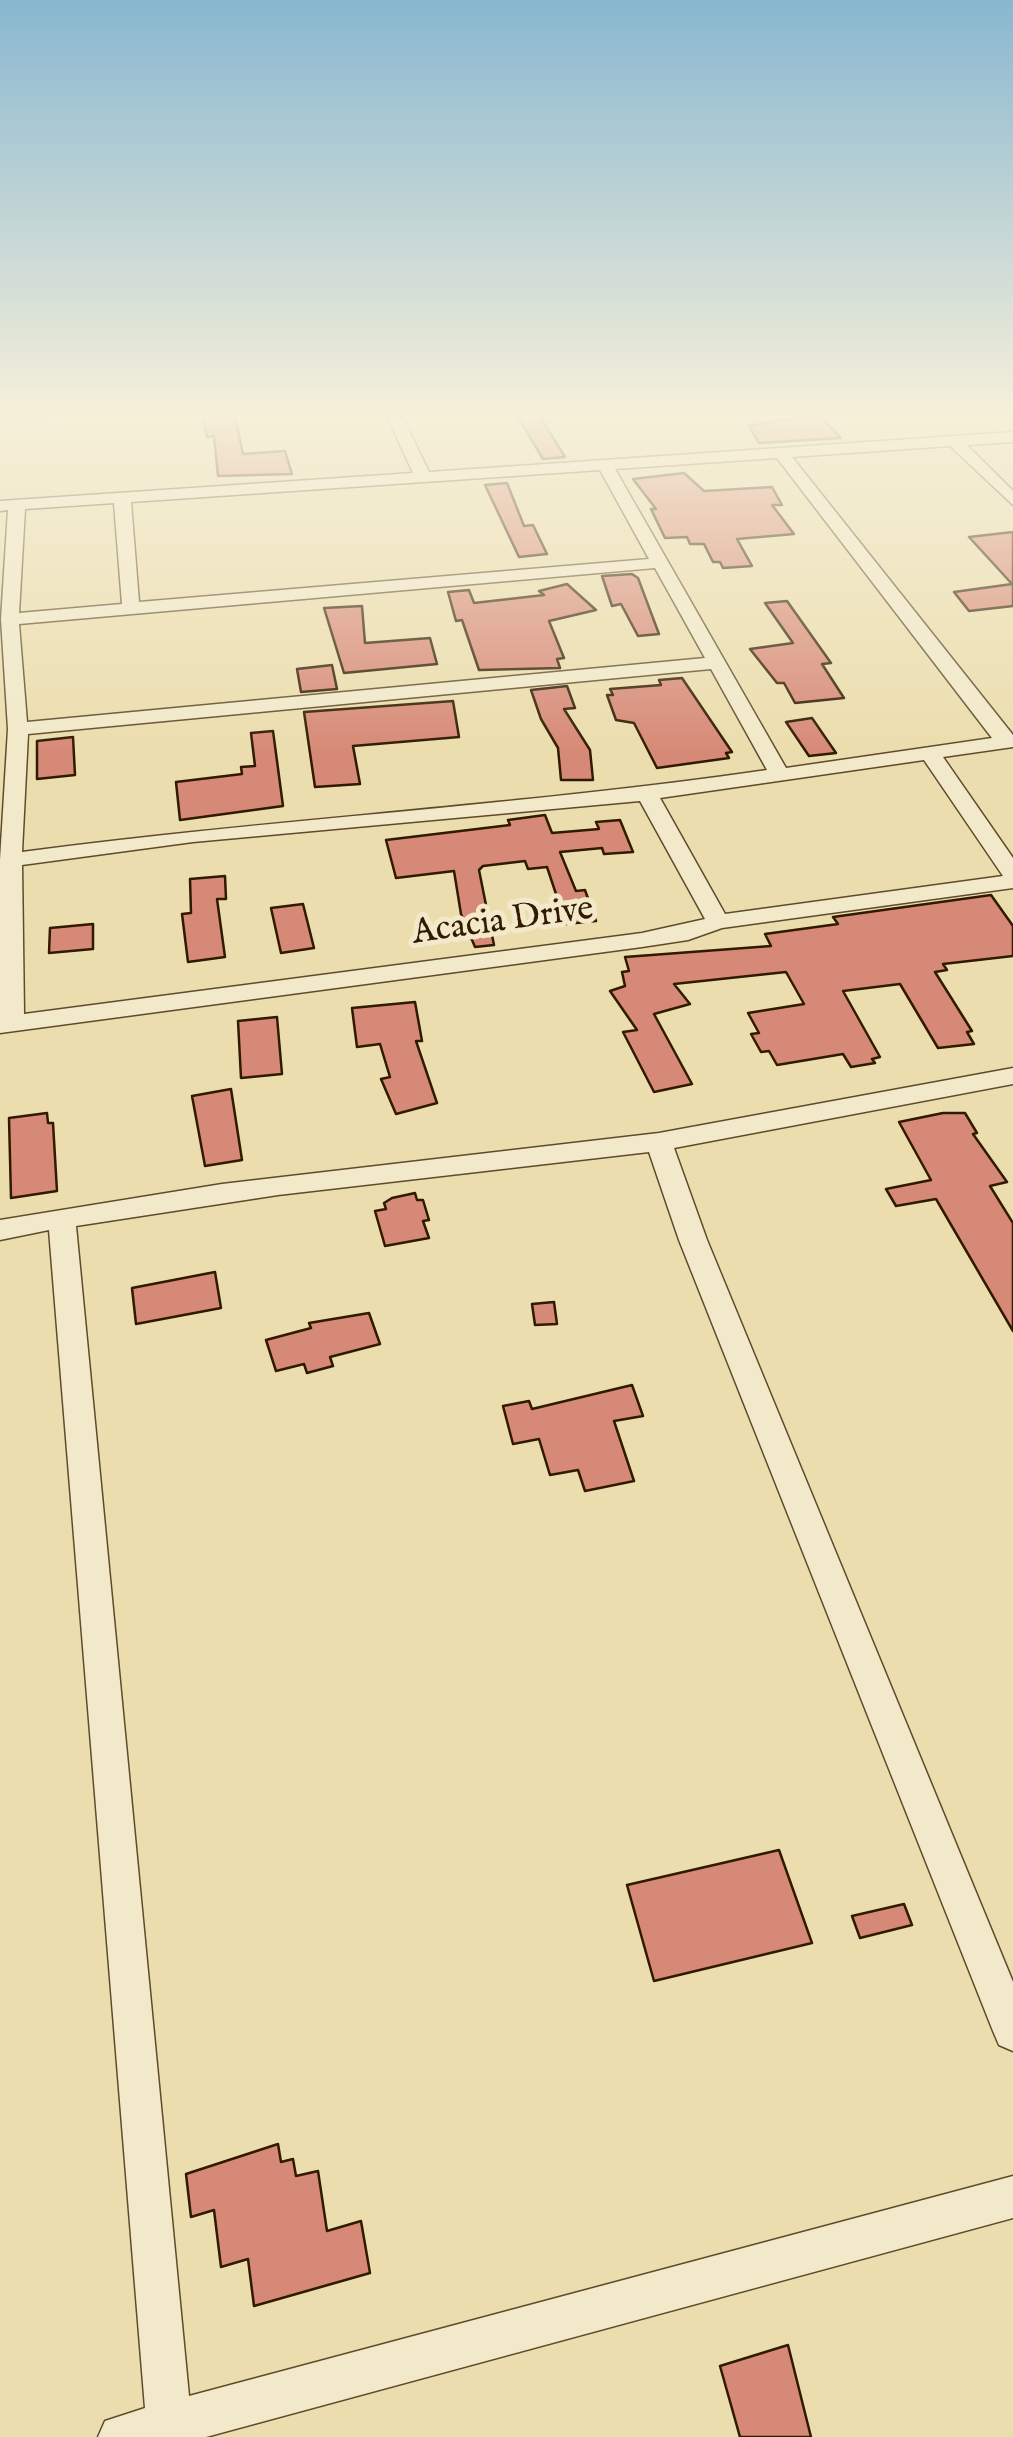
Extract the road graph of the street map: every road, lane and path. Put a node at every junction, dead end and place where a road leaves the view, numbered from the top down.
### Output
1 (9, 526) edge
2 (124, 526) edge
3 (638, 526) edge
4 (839, 526) edge
5 (658, 563) junction
6 (131, 609) junction
7 (10, 619) junction
8 (715, 663) junction
9 (18, 728) junction
10 (1010, 742) edge
11 (932, 756) junction
12 (781, 777) junction
13 (648, 794) junction
14 (11, 860) junction
15 (1013, 878) edge
16 (718, 922) junction
17 (6, 1024) edge
18 (1013, 1076) edge
19 (658, 1142) junction
20 (62, 1218) junction
21 (0, 1230) edge
22 (1013, 2031) edge
23 (1013, 2198) edge
24 (168, 2424) junction
25 (121, 2437) edge

1 - 7 street
2 - 6 street
3 - 5 street
4 - 10 street
5 - 6 street
5 - 8 street
6 - 7 street
7 - 9 street
8 - 9 street
8 - 12 street
9 - 14 street
10 - 11 street
11 - 12 street
11 - 15 street
12 - 13 street
13 - 14 street
13 - 16 street
14 - 17 street
15 - 16 street, Acacia Drive
16 - 17 street, Acacia Drive
18 - 19 street
19 - 20 street
19 - 22 street
20 - 21 street
20 - 24 street
23 - 24 street
24 - 25 street

